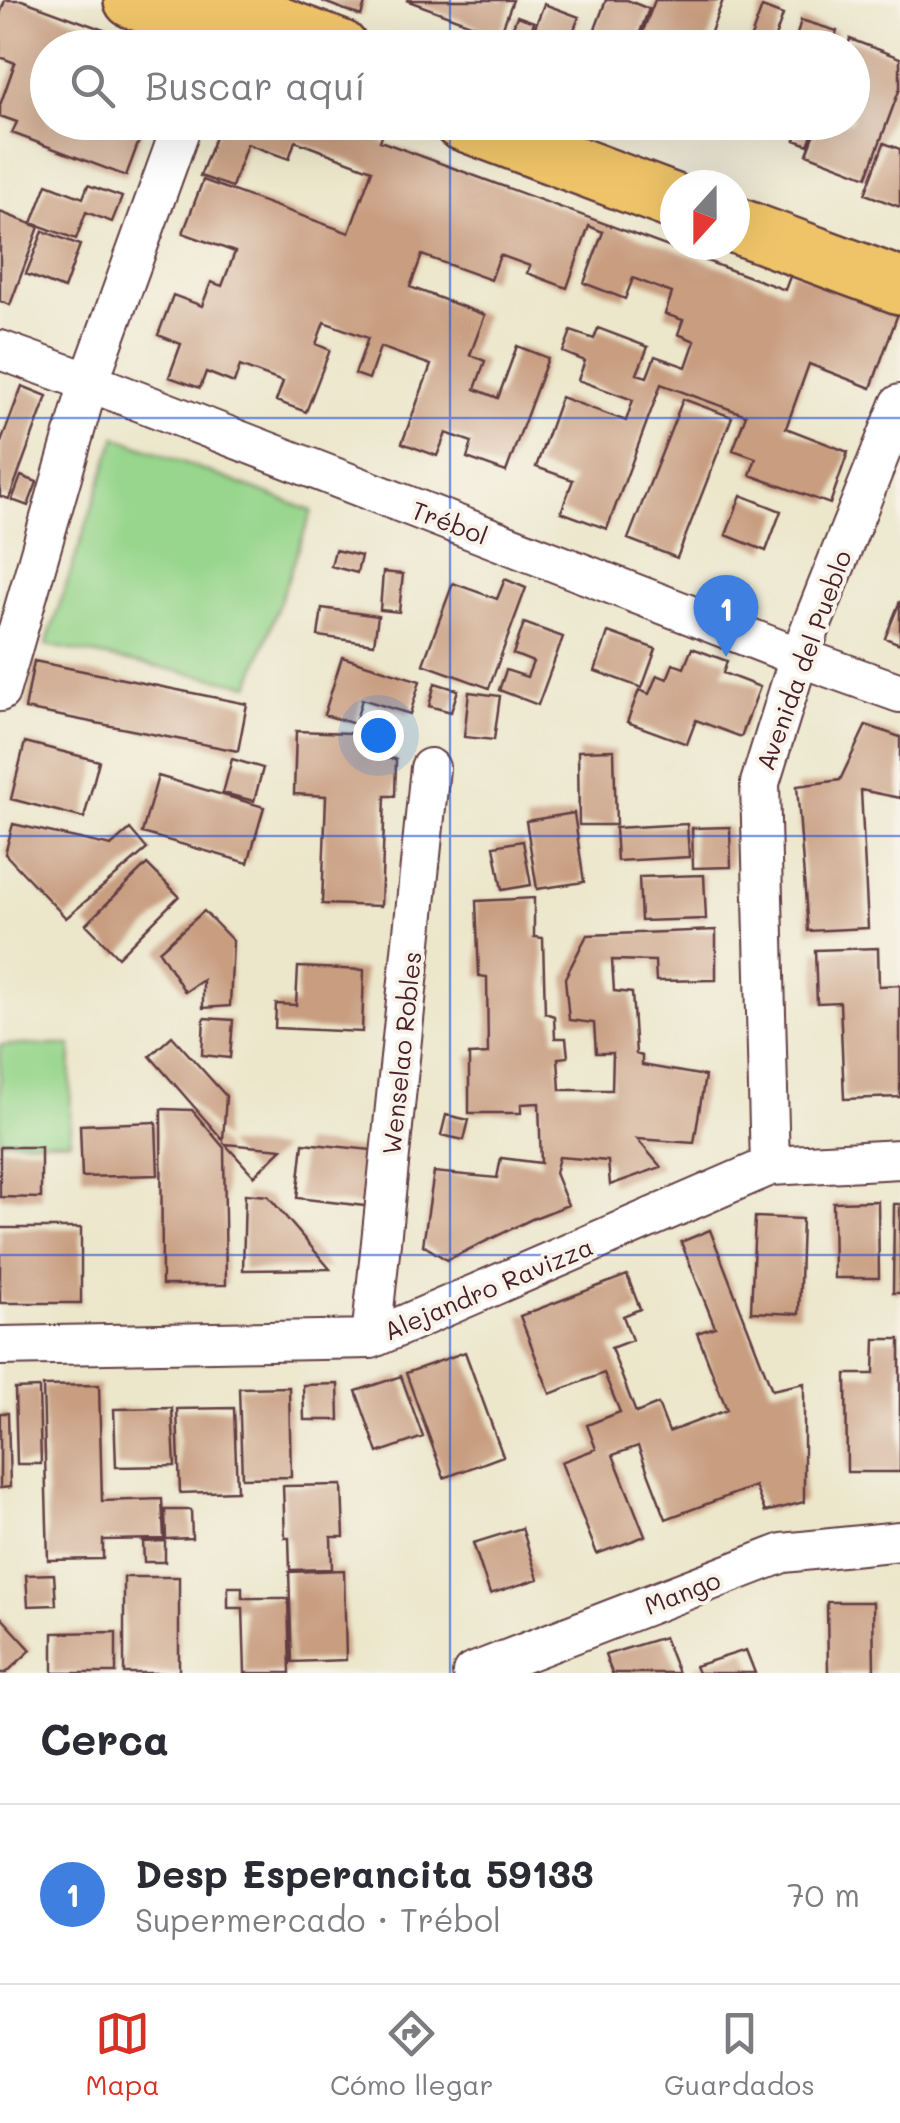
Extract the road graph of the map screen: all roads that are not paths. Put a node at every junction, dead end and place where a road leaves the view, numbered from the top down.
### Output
1 (132, 0) edge
2 (226, 22) edge
3 (261, 30) edge
4 (176, 140) edge
5 (509, 140) edge
6 (590, 140) edge
7 (670, 170) edge
8 (660, 196) edge
9 (750, 200) edge
10 (750, 230) edge
11 (900, 256) edge
12 (900, 286) edge
13 (0, 350) edge
14 (89, 382) junction
15 (900, 404) edge
16 (799, 657) junction
17 (0, 692) edge
18 (900, 693) edge
19 (430, 768) dead end
20 (900, 1159) edge
21 (770, 1166) junction
22 (371, 1339) junction
23 (0, 1346) edge
24 (900, 1541) edge
25 (472, 1673) edge

1 - 2 main road
2 - 3 main road
4 - 14 street
5 - 8 main road
6 - 7 main road
9 - 11 main road
10 - 12 main road
13 - 14 street, Trébol
14 - 16 street, Trébol
14 - 17 street
15 - 16 street, Avenida del Pueblo
16 - 18 street, Trébol
16 - 21 street, Avenida del Pueblo
19 - 22 street, Wenselao Robles
20 - 21 street, Alejandro Ravizza
21 - 22 street, Alejandro Ravizza
22 - 23 street, Alejandro Ravizza
24 - 25 street, Mango

